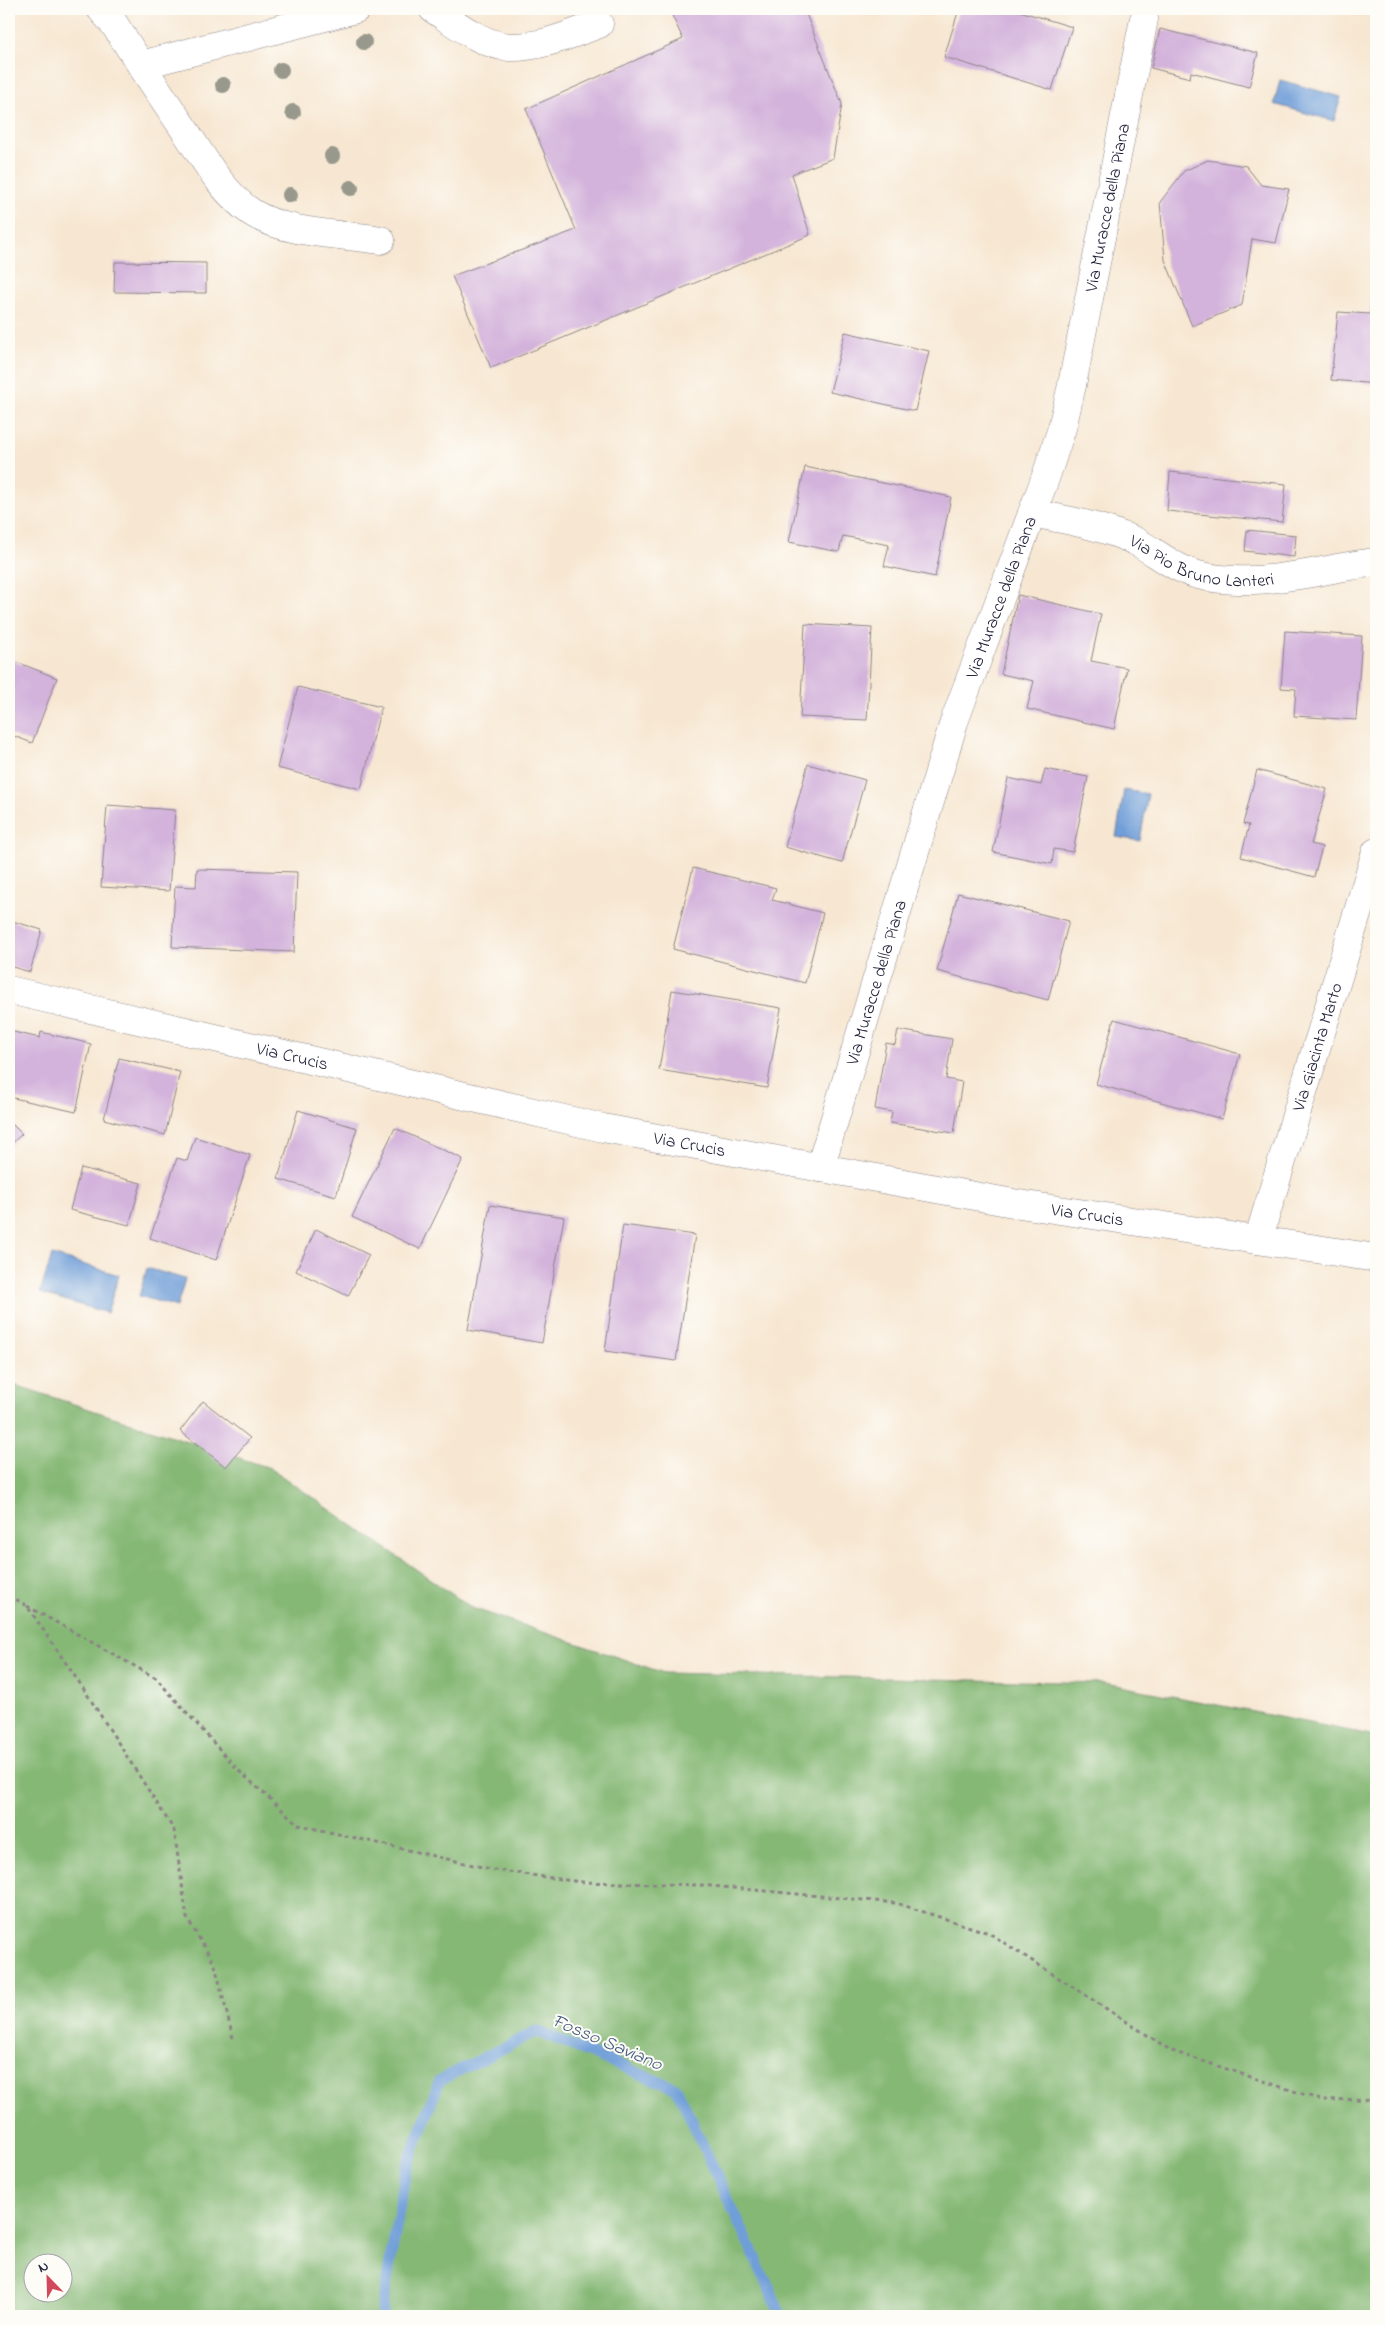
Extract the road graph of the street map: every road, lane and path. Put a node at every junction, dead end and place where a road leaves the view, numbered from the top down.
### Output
1 (101, 9) edge
2 (356, 9) edge
3 (434, 9) edge
4 (1144, 19) dead end
5 (599, 24) dead end
6 (141, 65) junction
7 (381, 240) dead end
8 (1032, 513) junction
9 (1376, 562) edge
10 (1376, 852) edge
11 (9, 990) edge
12 (820, 1168) junction
13 (1258, 1240) junction
14 (1376, 1258) edge
15 (9, 1595) edge
16 (27, 1606) junction
17 (234, 2042) dead end
18 (1376, 2099) edge

1 - 6 street
2 - 6 street
3 - 5 street
4 - 8 street, Via Muracce della Piana
6 - 7 street
8 - 9 street, Via Pio Bruno Lanteri
8 - 12 street, Via Muracce della Piana
10 - 13 street, Via Giacinta Marto
11 - 12 street, Via Crucis
12 - 13 street, Via Crucis
13 - 14 street, Via Crucis
15 - 16 path
16 - 17 path
16 - 18 path

